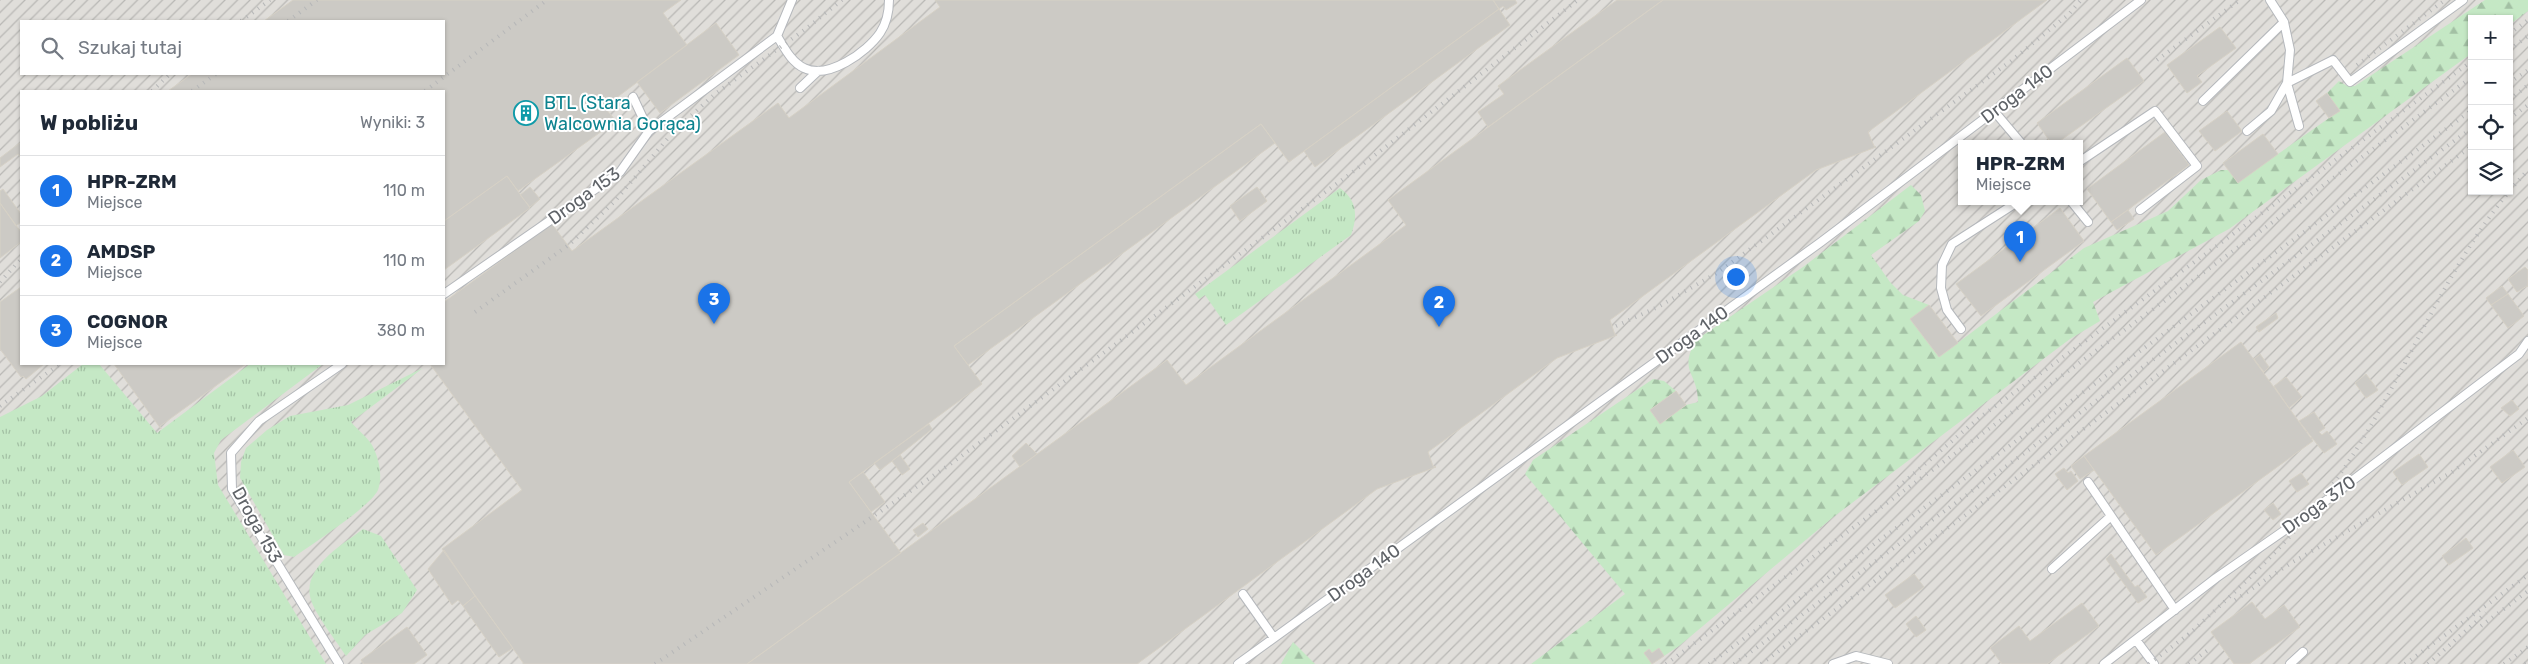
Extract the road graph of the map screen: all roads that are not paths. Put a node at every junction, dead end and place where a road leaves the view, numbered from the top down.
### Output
1 (792, 0) edge
2 (889, 0) edge
3 (2141, 0) edge
4 (2270, 0) edge
5 (2463, 0) edge
6 (2284, 22) junction
7 (777, 36) junction
8 (818, 71) junction
9 (2287, 83) junction
10 (800, 88) dead end
11 (632, 97) dead end
12 (2203, 101) dead end
13 (1994, 112) junction
14 (2299, 126) dead end
15 (649, 131) junction
16 (2247, 131) dead end
17 (2018, 140) edge
18 (2083, 159) edge
19 (2013, 205) edge
20 (2074, 205) edge
21 (2140, 210) dead end
22 (2088, 222) dead end
23 (445, 293) edge
24 (1961, 329) dead end
25 (2528, 341) edge
26 (341, 365) edge
27 (2088, 482) dead end
28 (2112, 516) junction
29 (2052, 569) dead end
30 (1243, 594) dead end
31 (2175, 610) junction
32 (1274, 638) junction
33 (2136, 640) junction
34 (2302, 652) dead end
35 (339, 664) edge
36 (1238, 664) edge
37 (1833, 664) edge
38 (1888, 664) edge
39 (2104, 664) edge
40 (2154, 664) edge
41 (2290, 664) edge

1 - 7 lane
2 - 8 lane
3 - 13 lane, Droga 140
4 - 6 lane
5 - 9 lane
6 - 9 lane
6 - 12 lane
7 - 8 lane
7 - 15 lane, Droga 153
8 - 10 lane
9 - 14 lane
9 - 16 lane
11 - 15 lane
13 - 17 lane
13 - 32 lane, Droga 140
15 - 23 lane, Droga 153
18 - 21 lane
19 - 24 lane
20 - 22 lane
25 - 31 lane, Droga 370
26 - 35 lane, Droga 153
27 - 28 lane
28 - 29 lane
28 - 31 lane
30 - 32 lane
31 - 33 lane, Droga 370
32 - 36 lane, Droga 140
33 - 39 lane, Droga 370
33 - 40 lane
34 - 41 lane
37 - 38 lane

